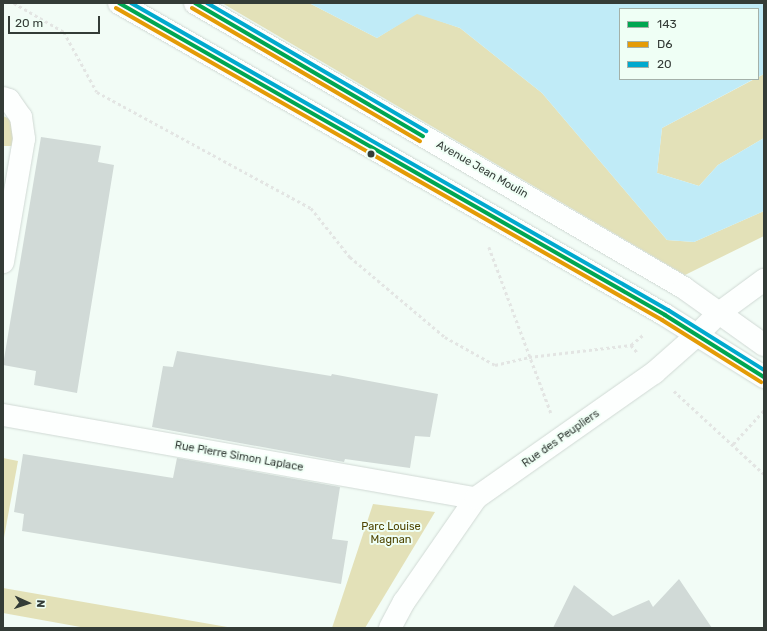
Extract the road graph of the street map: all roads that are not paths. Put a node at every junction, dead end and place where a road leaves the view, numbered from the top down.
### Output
1 (119, 3) edge
2 (195, 3) edge
3 (3, 98) edge
4 (3, 262) edge
5 (764, 280) edge
6 (719, 313) junction
7 (697, 335) junction
8 (764, 345) edge
9 (764, 377) edge
10 (3, 415) edge
11 (476, 498) junction
12 (390, 628) edge

1 - 7 main road
2 - 6 main road, Avenue Jean Moulin
3 - 4 main road
5 - 6 main road, Rue des Peupliers
6 - 7 main road, Rue des Peupliers
6 - 8 main road, Avenue Jean Moulin
7 - 9 main road
7 - 11 main road, Rue des Peupliers
10 - 11 main road, Rue Pierre Simon Laplace
11 - 12 main road, Rue des Peupliers

